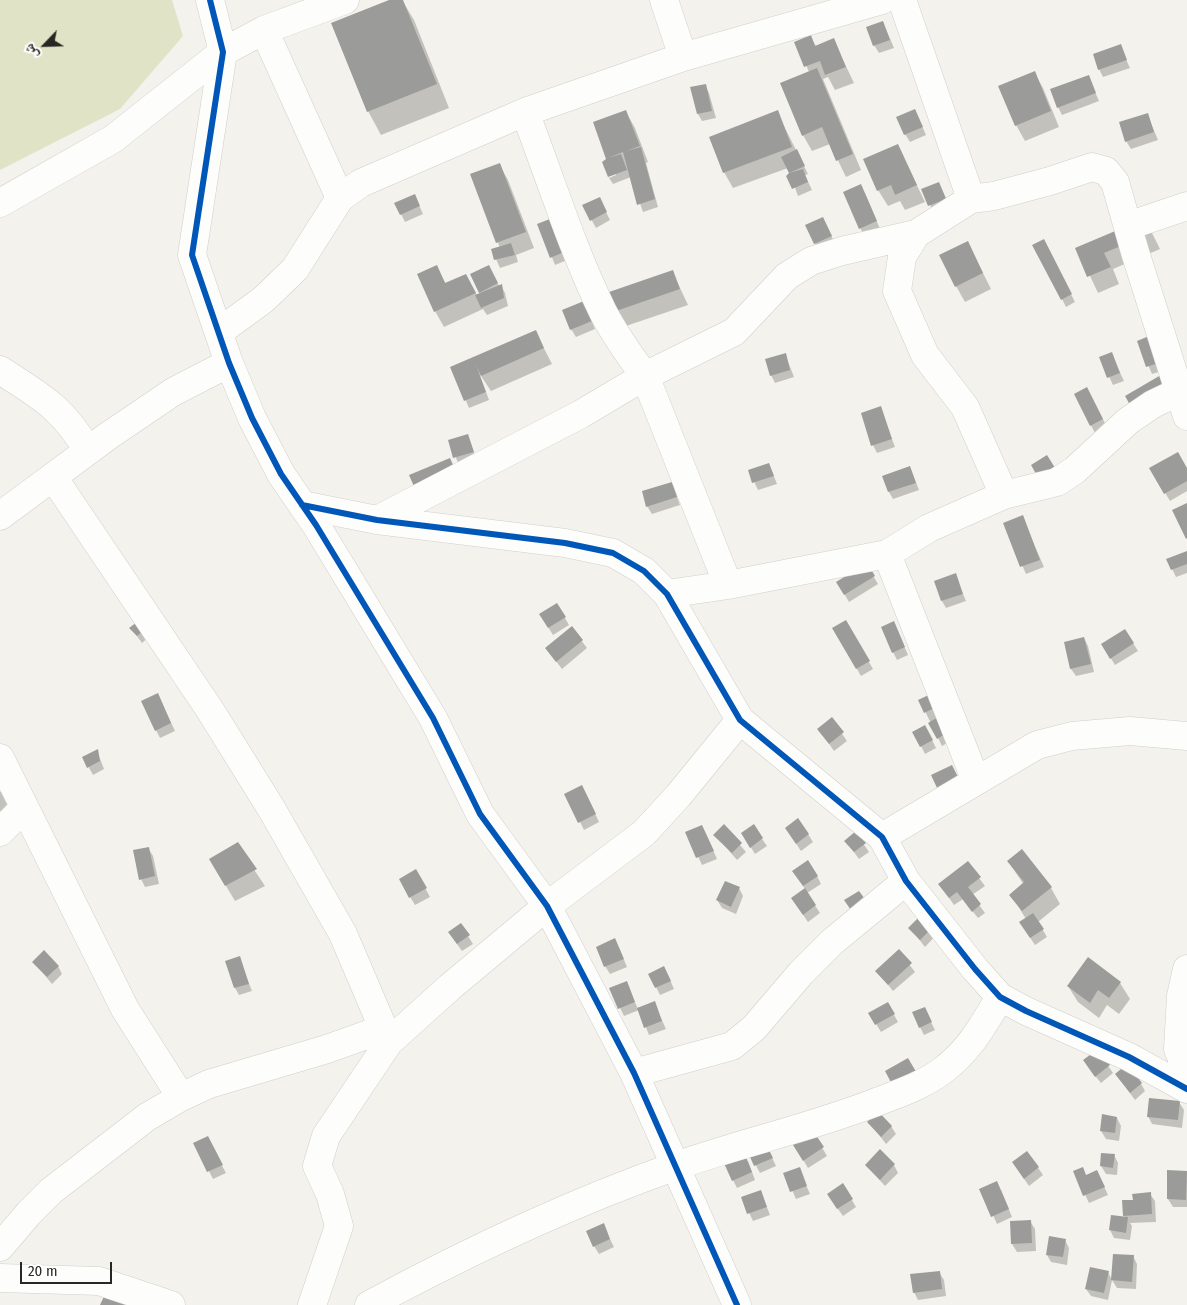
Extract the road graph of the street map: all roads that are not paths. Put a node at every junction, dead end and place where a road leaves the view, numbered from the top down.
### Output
1 (210, 0) edge
2 (345, 0) edge
3 (664, 0) edge
4 (882, 0) edge
5 (902, 0) edge
6 (264, 30) junction
7 (223, 52) junction
8 (683, 57) junction
9 (525, 112) junction
10 (340, 198) junction
11 (970, 199) junction
12 (0, 203) edge
13 (1187, 206) edge
14 (1128, 226) junction
15 (916, 234) junction
16 (219, 332) junction
17 (229, 363) junction
18 (0, 370) edge
19 (646, 376) junction
20 (1182, 404) edge
21 (88, 451) junction
22 (54, 476) junction
23 (1004, 495) junction
24 (302, 505) junction
25 (0, 516) edge
26 (377, 520) junction
27 (887, 554) junction
28 (728, 585) junction
29 (667, 594) junction
30 (740, 720) junction
31 (1187, 736) edge
32 (0, 758) edge
33 (976, 781) junction
34 (24, 808) junction
35 (0, 832) edge
36 (882, 837) junction
37 (906, 881) junction
38 (547, 906) junction
39 (1187, 969) edge
40 (1000, 998) junction
41 (386, 1036) junction
42 (1187, 1072) edge
43 (634, 1073) junction
44 (1187, 1089) edge
45 (181, 1098) junction
46 (675, 1166) junction
47 (0, 1247) edge
48 (0, 1278) edge
49 (171, 1305) edge
50 (312, 1305) edge
51 (369, 1305) edge
52 (737, 1305) edge

1 - 7 street
2 - 6 street
3 - 8 street
4 - 8 street
5 - 11 street
6 - 7 street
6 - 10 street
7 - 12 street
7 - 16 street
8 - 9 street
9 - 10 street
9 - 19 street
10 - 16 street
11 - 14 street
11 - 15 street
13 - 14 street
14 - 20 street
15 - 19 street
15 - 23 street
16 - 17 street
17 - 21 street
17 - 24 street
18 - 21 street
19 - 26 street
19 - 28 street
20 - 23 street
21 - 22 street
22 - 25 street
22 - 41 street
23 - 27 street
24 - 26 street
24 - 38 street
26 - 29 street
27 - 28 street
27 - 33 street
28 - 29 street
29 - 30 street
30 - 36 street
30 - 38 street
31 - 33 street
32 - 34 street
33 - 36 street
34 - 35 street
34 - 45 street
36 - 37 street
37 - 40 street
37 - 43 street
38 - 41 street
38 - 43 street
39 - 42 street
40 - 44 street
40 - 46 street
41 - 45 street
41 - 50 street
43 - 46 street
45 - 47 street
46 - 51 street
46 - 52 street
48 - 49 street

